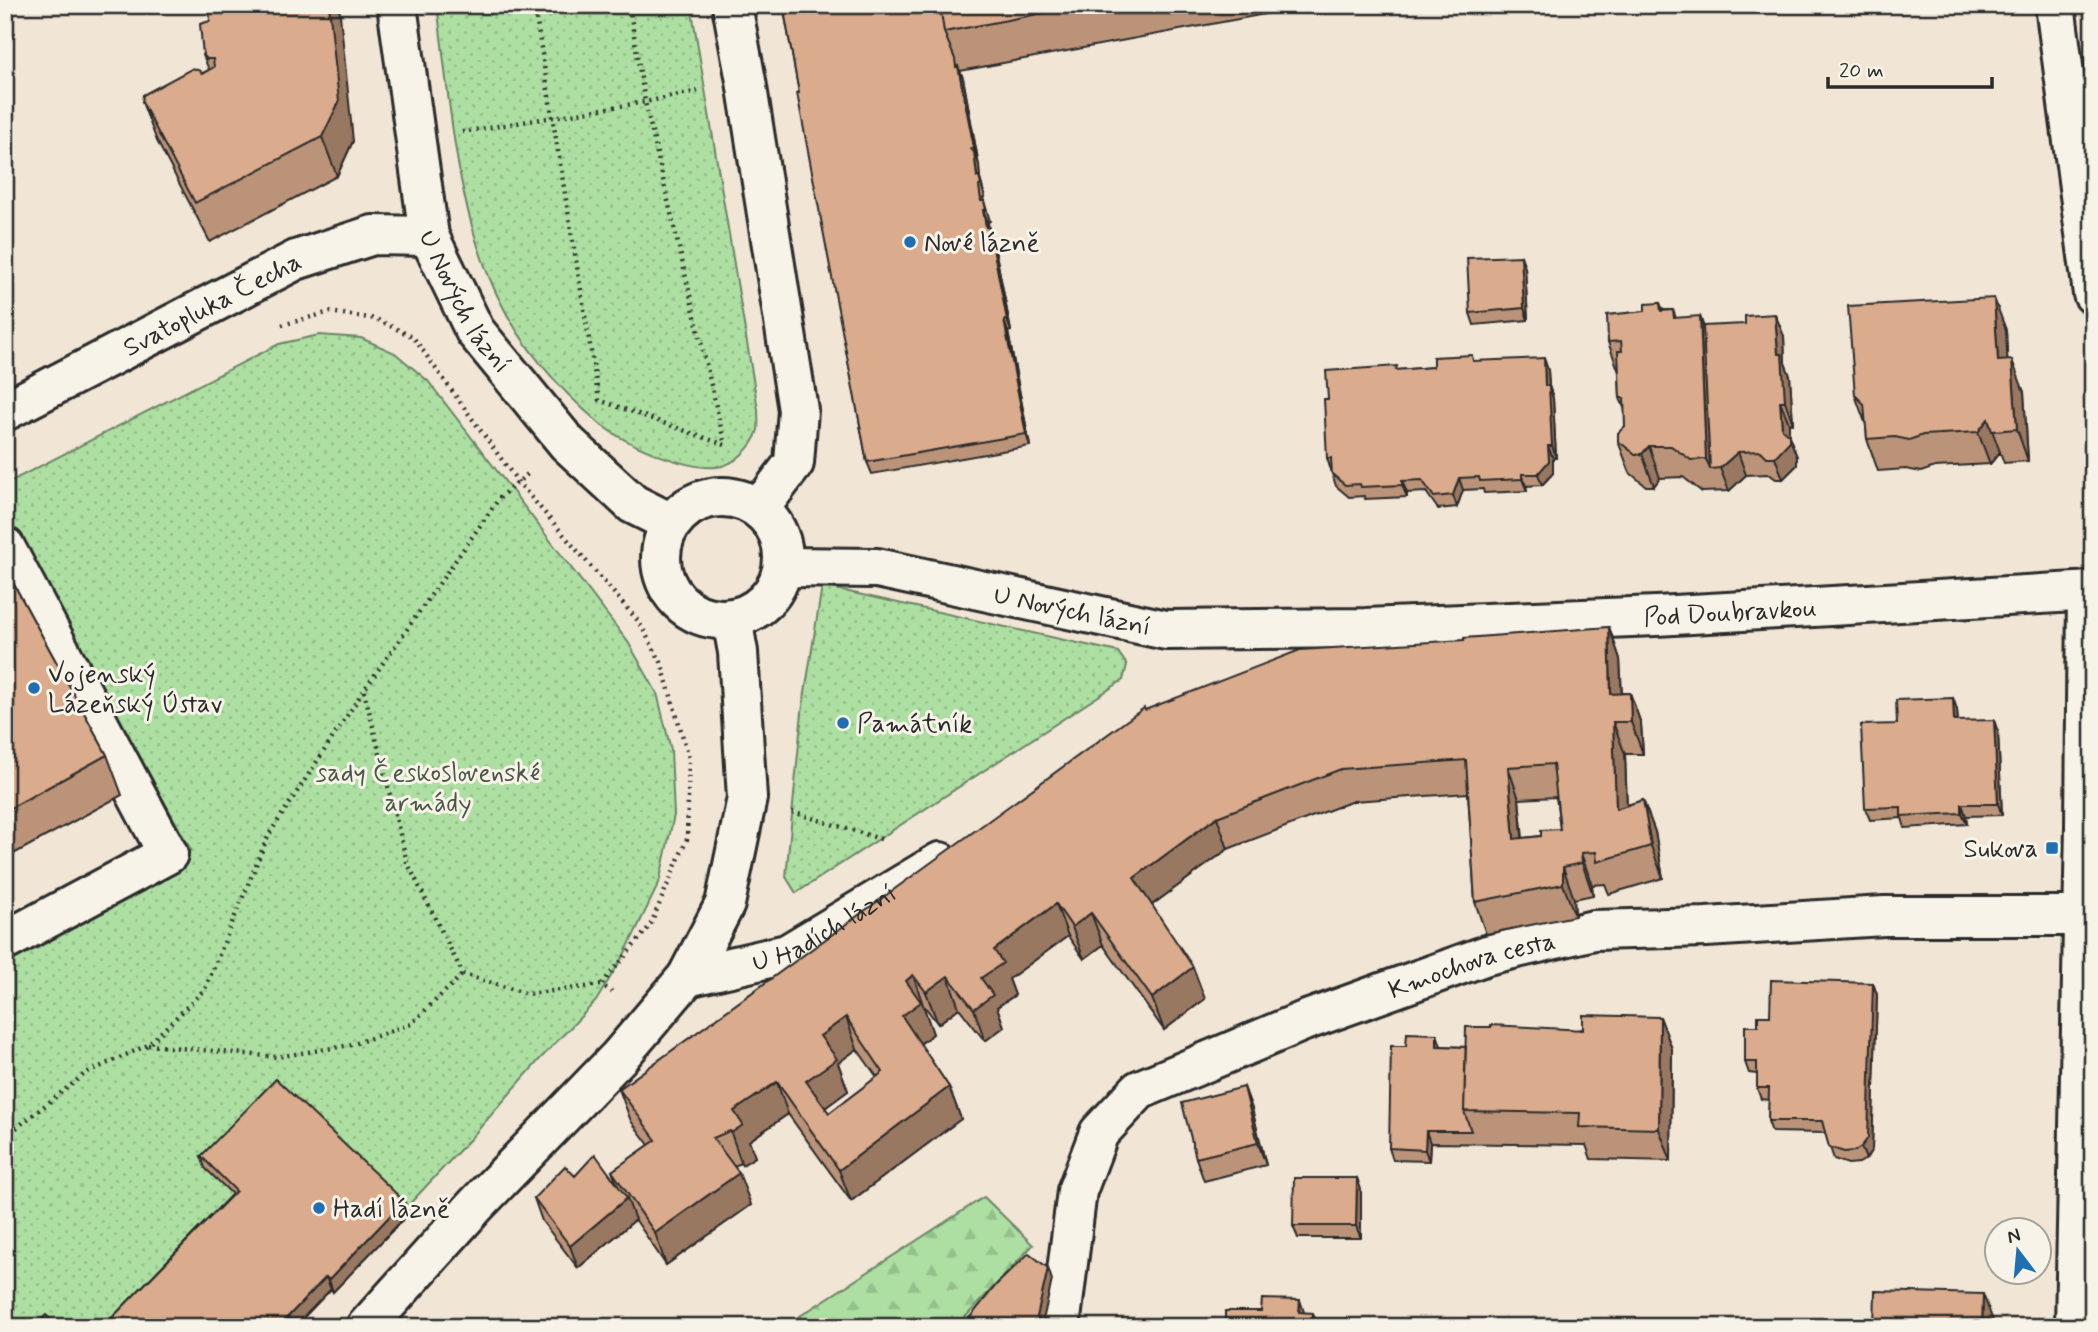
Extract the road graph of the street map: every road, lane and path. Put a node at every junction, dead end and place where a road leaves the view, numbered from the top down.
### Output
1 (397, 5) edge
2 (534, 5) edge
3 (629, 5) edge
4 (732, 5) edge
5 (2055, 5) edge
6 (746, 81) junction
7 (645, 102) junction
8 (552, 117) junction
9 (416, 139) junction
10 (429, 236) junction
11 (2093, 294) edge
12 (277, 326) dead end
13 (599, 400) junction
14 (5, 411) edge
15 (568, 443) junction
16 (18, 458) dead end
17 (5, 464) edge
18 (518, 482) junction
19 (759, 509) junction
20 (671, 523) junction
21 (5, 547) edge
22 (783, 567) junction
23 (2090, 591) edge
24 (732, 619) junction
25 (1366, 628) junction
26 (1276, 665) edge
27 (363, 690) junction
28 (747, 798) junction
29 (957, 851) joint
30 (2082, 916) junction
31 (5, 940) edge
32 (463, 974) junction
33 (687, 977) junction
34 (148, 1045) junction
35 (5, 1137) edge
36 (366, 1327) edge
37 (1060, 1327) edge
38 (2075, 1327) edge

1 - 9 street, U Nových lázní
2 - 8 path
3 - 7 path
4 - 6 street
5 - 11 street
6 - 7 path
6 - 19 street
7 - 8 path
7 - 13 path
8 - 9 path
8 - 13 path
9 - 10 street, U Nových lázní
10 - 14 street, Svatopluka Čecha
10 - 15 street, U Nových lázní
12 - 18 path
13 - 15 path
15 - 18 path
15 - 20 street, U Nových lázní
16 - 17 path
18 - 27 path
18 - 32 path
19 - 20 street
19 - 22 street
20 - 24 street
21 - 31 street
22 - 24 street
22 - 25 street, U Nových lázní
23 - 25 street, Pod Doubravkou
23 - 30 street
24 - 28 street
25 - 26 street
27 - 32 path
27 - 34 path
28 - 29 path
28 - 33 street
29 - 33 street, U Hadích lázní
30 - 37 street, Kmochova cesta
30 - 38 street
32 - 34 path
33 - 36 street
34 - 35 path

